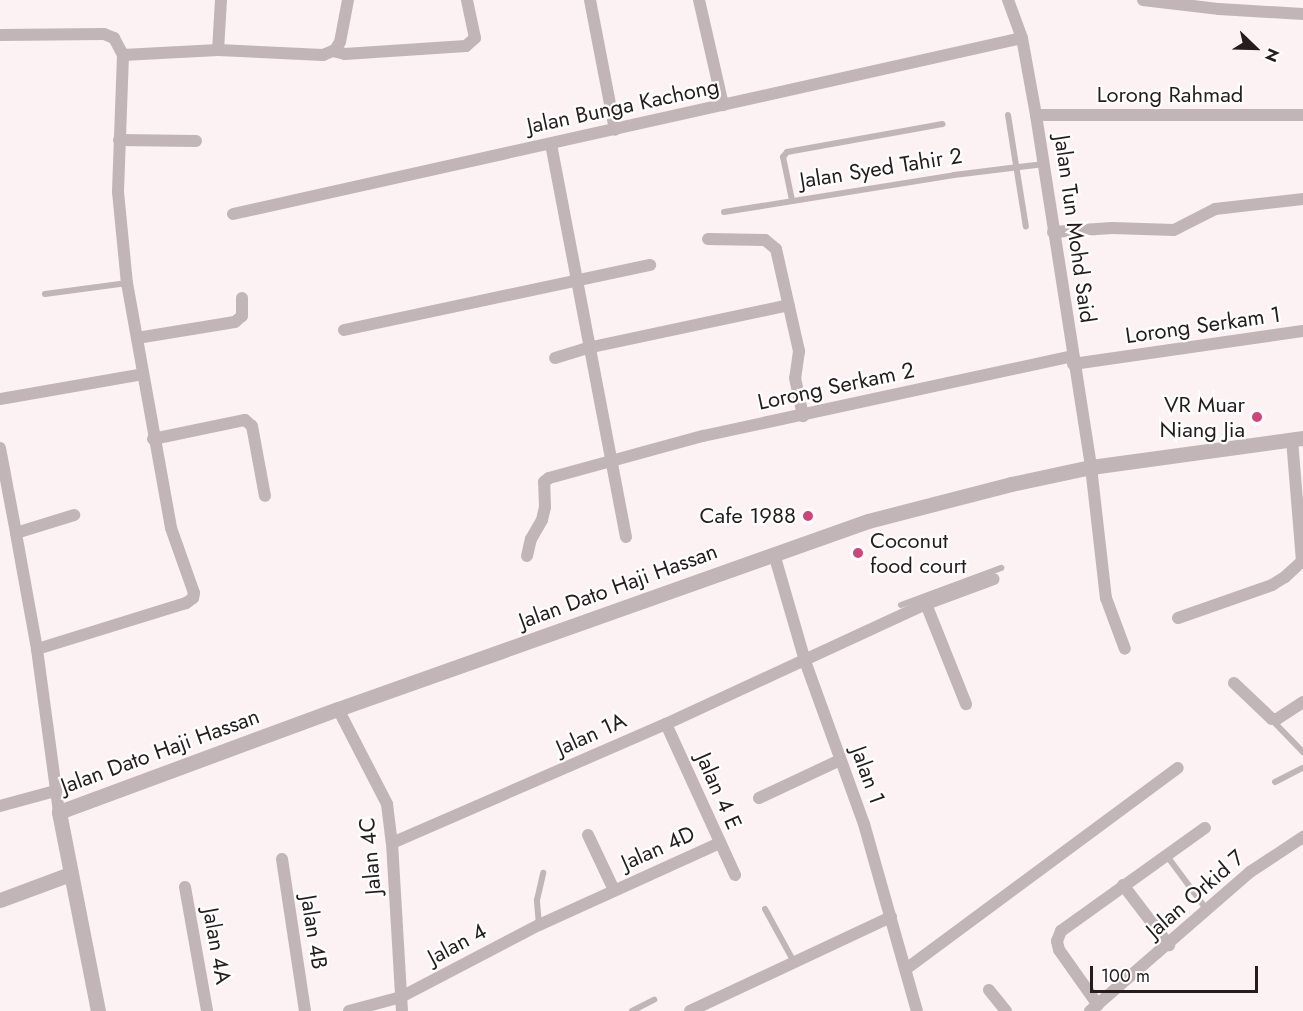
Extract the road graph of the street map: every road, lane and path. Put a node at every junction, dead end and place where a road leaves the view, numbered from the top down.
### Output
1 (220, 0) edge
2 (348, 0) edge
3 (467, 0) edge
4 (590, 0) edge
5 (699, 0) edge
6 (1008, 0) edge
7 (1143, 0) edge
8 (1201, 4) edge
9 (1303, 14) edge
10 (0, 35) edge
11 (1022, 38) junction
12 (218, 50) junction
13 (333, 51) junction
14 (123, 55) junction
15 (723, 105) junction
16 (1036, 115) junction
17 (1303, 115) edge
18 (1008, 116) dead end
19 (942, 124) dead end
20 (615, 130) junction
21 (118, 140) junction
22 (196, 141) dead end
23 (551, 144) junction
24 (1044, 164) junction
25 (1016, 166) junction
26 (1303, 199) edge
27 (792, 200) junction
28 (724, 212) dead end
29 (233, 214) dead end
30 (1026, 227) dead end
31 (1053, 232) junction
32 (708, 239) dead end
33 (650, 265) dead end
34 (579, 280) junction
35 (128, 283) junction
36 (45, 294) dead end
37 (242, 298) dead end
38 (789, 305) junction
39 (344, 330) dead end
40 (1303, 331) edge
41 (137, 338) junction
42 (592, 347) junction
43 (555, 358) dead end
44 (1073, 360) junction
45 (143, 374) junction
46 (0, 399) edge
47 (802, 416) junction
48 (1297, 438) edge
49 (153, 439) junction
50 (0, 448) edge
51 (610, 462) junction
52 (1091, 467) junction
53 (265, 496) dead end
54 (74, 515) dead end
55 (16, 533) junction
56 (626, 537) dead end
57 (774, 554) junction
58 (527, 556) dead end
59 (1302, 561) edge
60 (998, 573) dead end
61 (967, 585) junction
62 (926, 604) junction
63 (902, 605) dead end
64 (1178, 618) dead end
65 (1125, 648) dead end
66 (37, 649) junction
67 (805, 662) junction
68 (1234, 683) dead end
69 (1303, 702) edge
70 (966, 704) dead end
71 (338, 709) junction
72 (1272, 719) junction
73 (666, 724) junction
74 (1303, 752) edge
75 (840, 760) junction
76 (1178, 768) dead end
77 (1303, 768) edge
78 (1275, 782) dead end
79 (55, 791) junction
80 (759, 798) dead end
81 (0, 806) edge
82 (59, 812) junction
83 (1206, 828) dead end
84 (588, 835) dead end
85 (1303, 837) edge
86 (392, 843) junction
87 (720, 843) junction
88 (1167, 855) junction
89 (282, 859) dead end
90 (543, 873) dead end
91 (70, 874) junction
92 (735, 874) dead end
93 (1123, 885) junction
94 (185, 887) dead end
95 (614, 890) junction
96 (0, 900) edge
97 (580, 905) joint
98 (765, 909) dead end
99 (1208, 910) junction
100 (891, 917) junction
101 (539, 925) junction
102 (1169, 945) junction
103 (795, 962) junction
104 (906, 969) junction
105 (989, 990) dead end
106 (401, 997) junction
107 (654, 1000) dead end
108 (1094, 1008) edge
109 (98, 1011) edge
110 (207, 1011) edge
111 (305, 1011) edge
112 (349, 1011) edge
113 (402, 1011) edge
114 (632, 1011) edge
115 (690, 1011) edge
116 (917, 1011) edge
117 (1006, 1011) edge

1 - 12 street
2 - 13 street
3 - 13 street
4 - 20 street
5 - 15 street
6 - 11 street, Jalan Tun Mohd Said
7 - 8 street
8 - 9 street
10 - 14 street
11 - 15 street, Jalan Bunga Kachong
11 - 16 street, Jalan Tun Mohd Said
12 - 13 street
12 - 14 street
14 - 21 street
15 - 20 street, Jalan Bunga Kachong
16 - 17 street, Lorong Rahmad
16 - 24 street, Jalan Tun Mohd Said
18 - 25 lane
19 - 27 lane
20 - 23 street, Jalan Bunga Kachong
21 - 22 street
21 - 35 street
23 - 29 street, Jalan Bunga Kachong
23 - 34 street
24 - 25 lane, Jalan Syed Tahir 2
24 - 31 street, Jalan Tun Mohd Said
25 - 27 lane, Jalan Syed Tahir 2
25 - 30 lane
26 - 31 street
27 - 28 lane, Jalan Syed Tahir 2
31 - 44 street, Jalan Tun Mohd Said
32 - 38 street
33 - 34 street
34 - 39 street
34 - 42 street
35 - 36 lane
35 - 41 street
37 - 41 street
38 - 42 street
38 - 47 street
40 - 44 street, Lorong Serkam 1
41 - 45 street
42 - 43 street
42 - 51 street
44 - 47 street, Lorong Serkam 2
44 - 52 street, Jalan Tun Mohd Said
45 - 46 street
45 - 49 street
47 - 51 street, Lorong Serkam 2
48 - 52 street, Jalan Dato Haji Hassan
48 - 59 street
49 - 53 street
49 - 66 street
50 - 55 street
51 - 56 street
51 - 58 street, Lorong Serkam 2
52 - 57 street, Jalan Dato Haji Hassan
52 - 65 street, Jalan Tun Mohd Said
54 - 55 street
55 - 66 street
57 - 67 street, Jalan 1
57 - 71 street, Jalan Dato Haji Hassan
59 - 64 street
60 - 61 street, Jalan 1A
61 - 62 street, Jalan 1A
61 - 63 lane
62 - 67 street, Jalan 1A
62 - 70 street
66 - 79 street
67 - 73 street, Jalan 1A
67 - 75 street, Jalan 1
68 - 72 street
69 - 72 street
71 - 82 street, Jalan Dato Haji Hassan
71 - 86 street, Jalan 4C
72 - 74 lane
73 - 86 street, Jalan 1A
73 - 87 street, Jalan 4 E
75 - 80 street
75 - 100 street, Jalan 1
76 - 104 street
77 - 78 lane
79 - 81 street
79 - 82 street
82 - 91 street, Jalan Dato Haji Hassan
83 - 88 street
84 - 95 street, Jalan 4D
85 - 99 street, Jalan Orkid 7
86 - 106 street, Jalan 4C
87 - 92 street, Jalan 4 E
87 - 95 street, Jalan 4D
88 - 93 street
88 - 99 lane
89 - 111 street, Jalan 4B
90 - 101 lane
91 - 96 street
91 - 109 street, Jalan Dato Haji Hassan
93 - 102 street
93 - 108 street
94 - 110 street, Jalan 4A
95 - 97 street, Jalan 4D
97 - 101 street, Jalan 4
98 - 103 lane
99 - 102 street, Jalan Orkid 7
100 - 103 street
100 - 104 street, Jalan 1
101 - 106 street, Jalan 4
102 - 108 street, Jalan Orkid 7
103 - 115 street
104 - 116 street, Jalan 1
105 - 117 street
106 - 112 street, Jalan 4
106 - 113 street, Jalan 4C
107 - 114 lane

